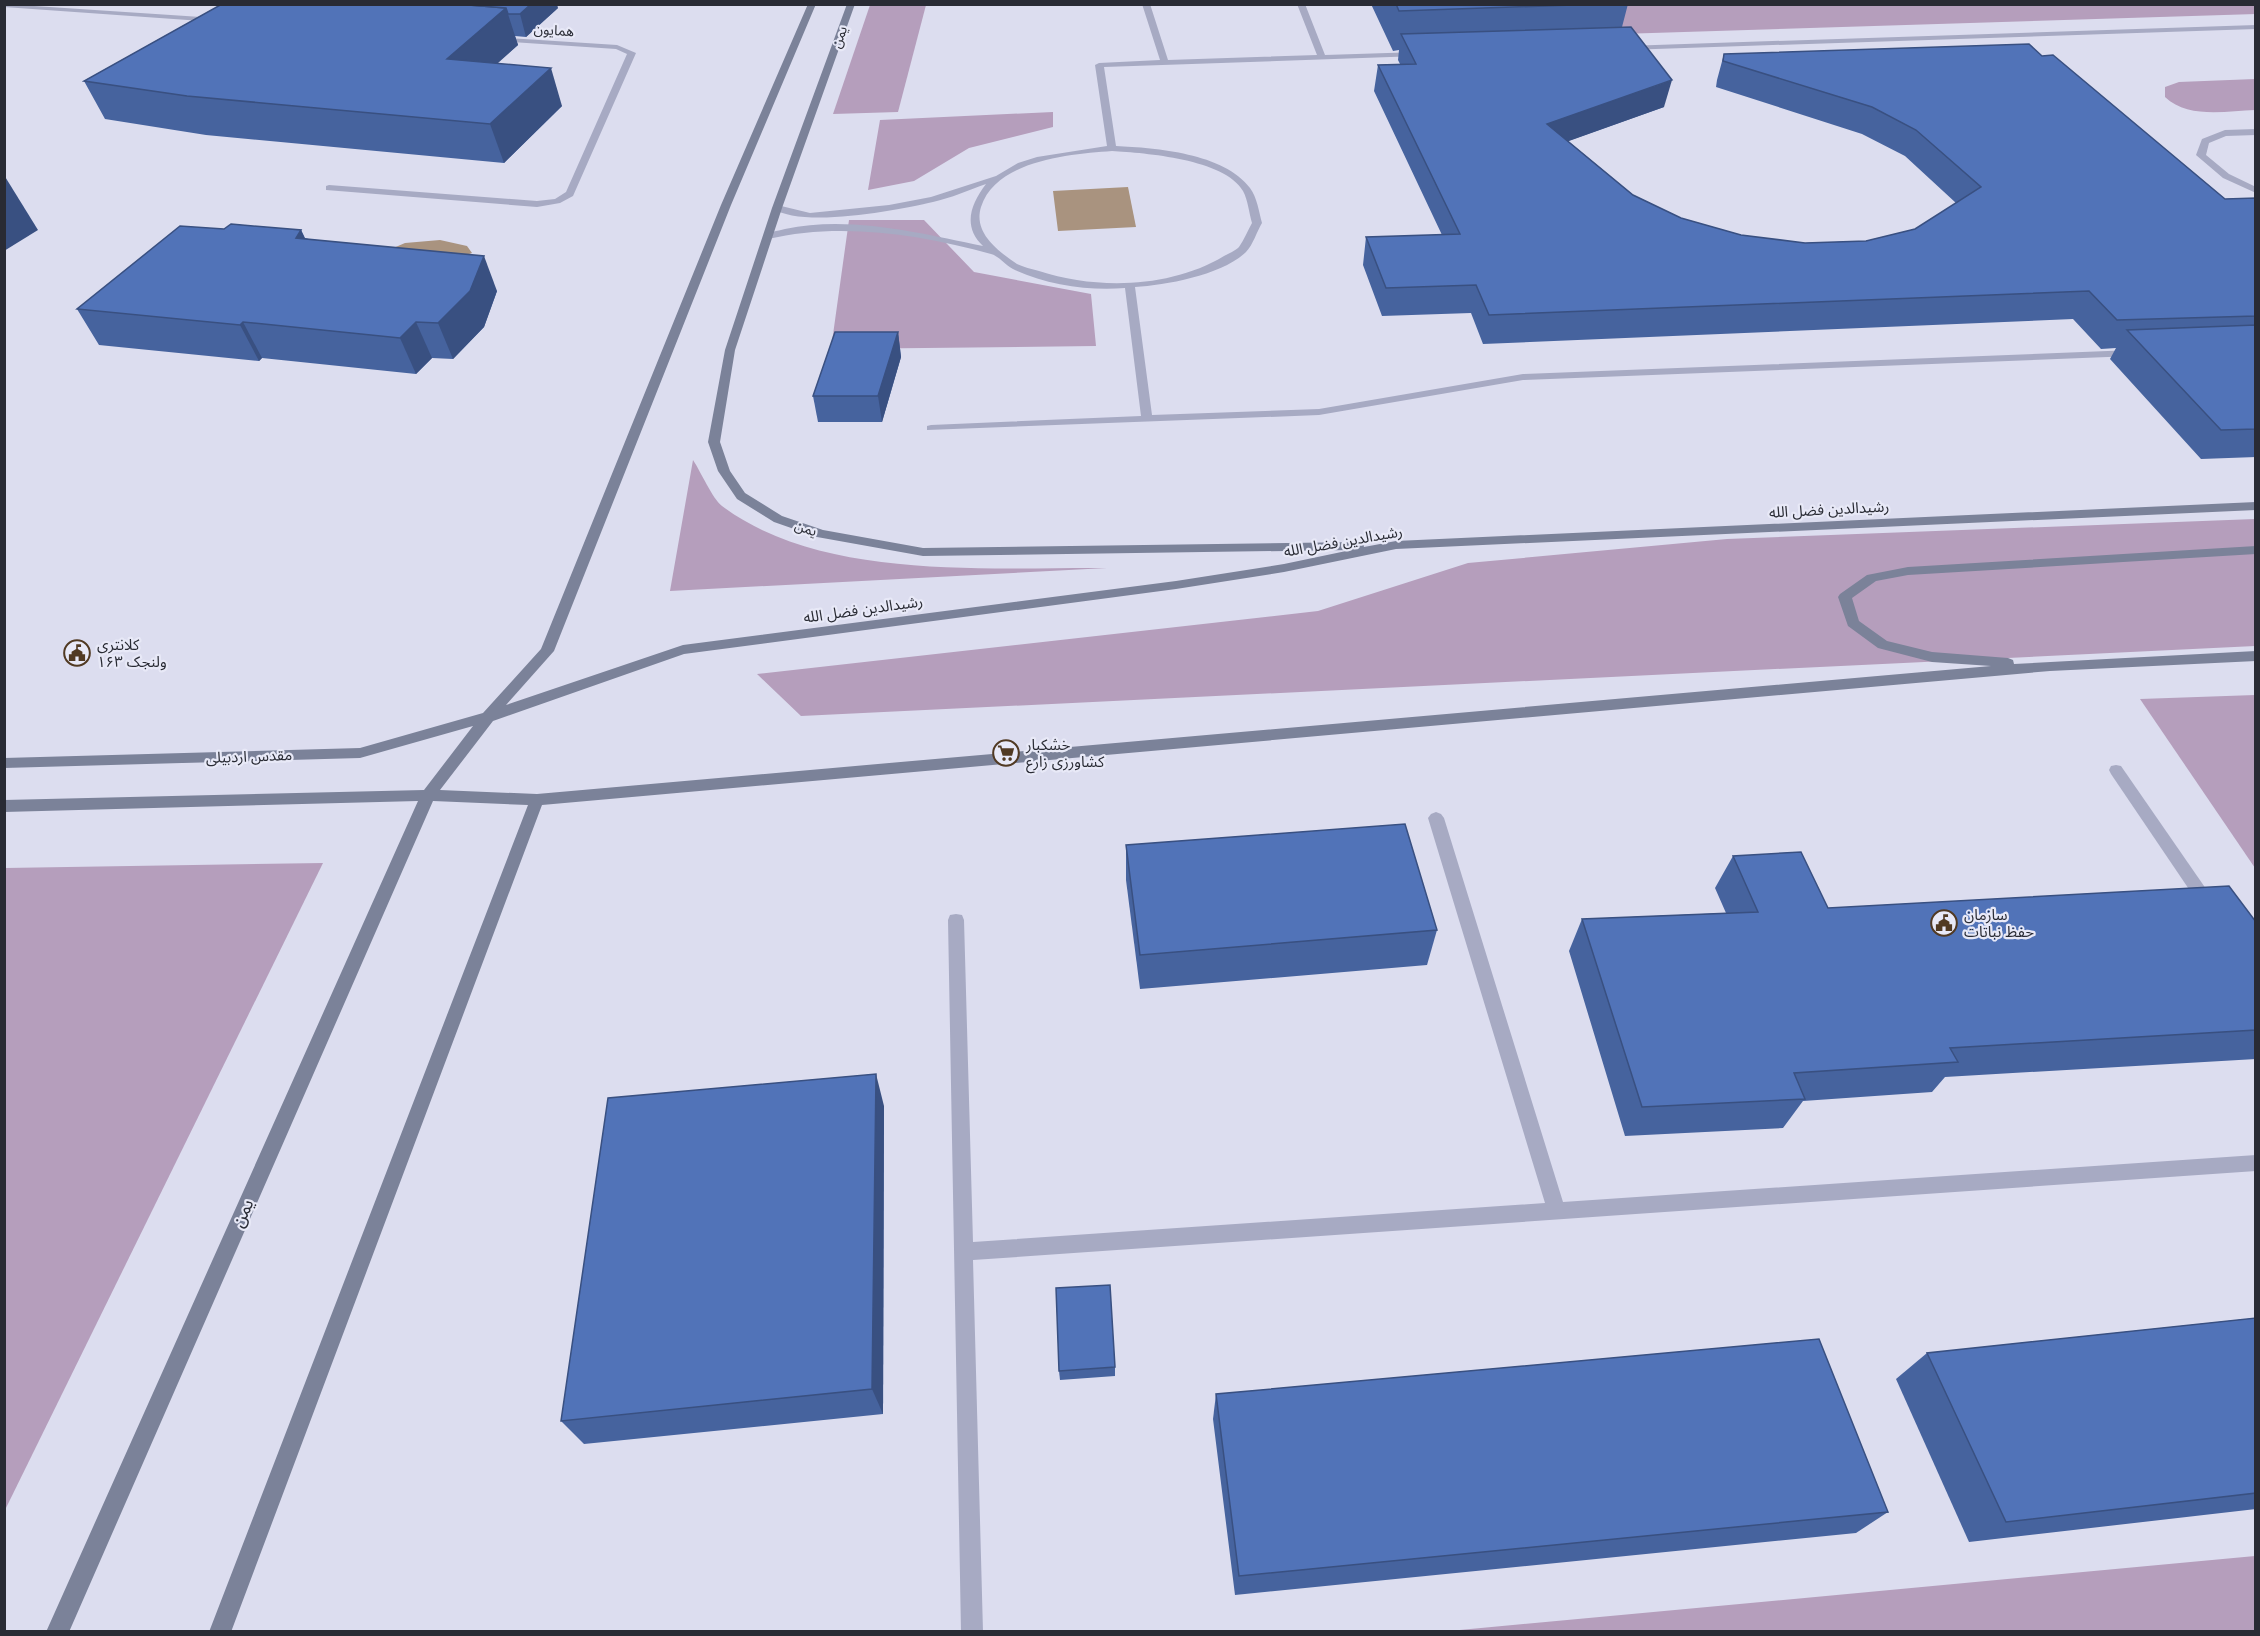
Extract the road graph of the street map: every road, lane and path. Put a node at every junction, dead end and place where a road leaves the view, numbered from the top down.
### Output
1 (812, 4) edge
2 (851, 4) edge
3 (1146, 4) edge
4 (1301, 4) edge
5 (4, 5) edge
6 (228, 21) edge
7 (2256, 27) edge
8 (487, 39) edge
9 (1621, 48) edge
10 (1430, 54) edge
11 (1322, 58) junction
12 (1165, 63) junction
13 (2256, 132) edge
14 (1112, 148) junction
15 (1005, 174) junction
16 (329, 188) dead end
17 (2256, 190) edge
18 (777, 208) junction
19 (768, 236) junction
20 (991, 251) junction
21 (1130, 287) junction
22 (2149, 352) edge
23 (1147, 419) junction
24 (931, 428) dead end
25 (2256, 506) edge
26 (1396, 545) junction
27 (2256, 550) edge
28 (2256, 656) edge
29 (2050, 666) junction
30 (488, 717) junction
31 (4, 763) edge
32 (2116, 770) dead end
33 (428, 795) junction
34 (537, 800) junction
35 (4, 806) edge
36 (1436, 818) dead end
37 (2216, 916) edge
38 (956, 920) dead end
39 (2256, 1162) edge
40 (1557, 1211) junction
41 (963, 1252) junction
42 (57, 1632) edge
43 (220, 1632) edge
44 (972, 1632) edge

1 - 30 main road
2 - 18 main road, یمن
3 - 12 street
4 - 11 street
5 - 6 street
7 - 9 street
8 - 16 street, همایون
10 - 11 street
11 - 12 street
12 - 14 street
13 - 17 street
14 - 15 street
14 - 21 street
15 - 18 street
15 - 20 street
18 - 19 main road, یمن
19 - 20 street
19 - 26 main road, یمن
20 - 21 street
21 - 23 street
22 - 23 street
23 - 24 street
25 - 26 main road, رشیدالدین فضل الله
26 - 30 main road, رشیدالدین فضل الله
27 - 29 main road
28 - 29 main road
29 - 34 main road
30 - 31 main road, مقدس اردبیلی
30 - 33 main road, یمن
32 - 37 street
33 - 34 main road
33 - 35 main road
33 - 42 main road, یمن
34 - 43 main road
36 - 40 street
38 - 41 street
39 - 40 street
40 - 41 street
41 - 44 street

